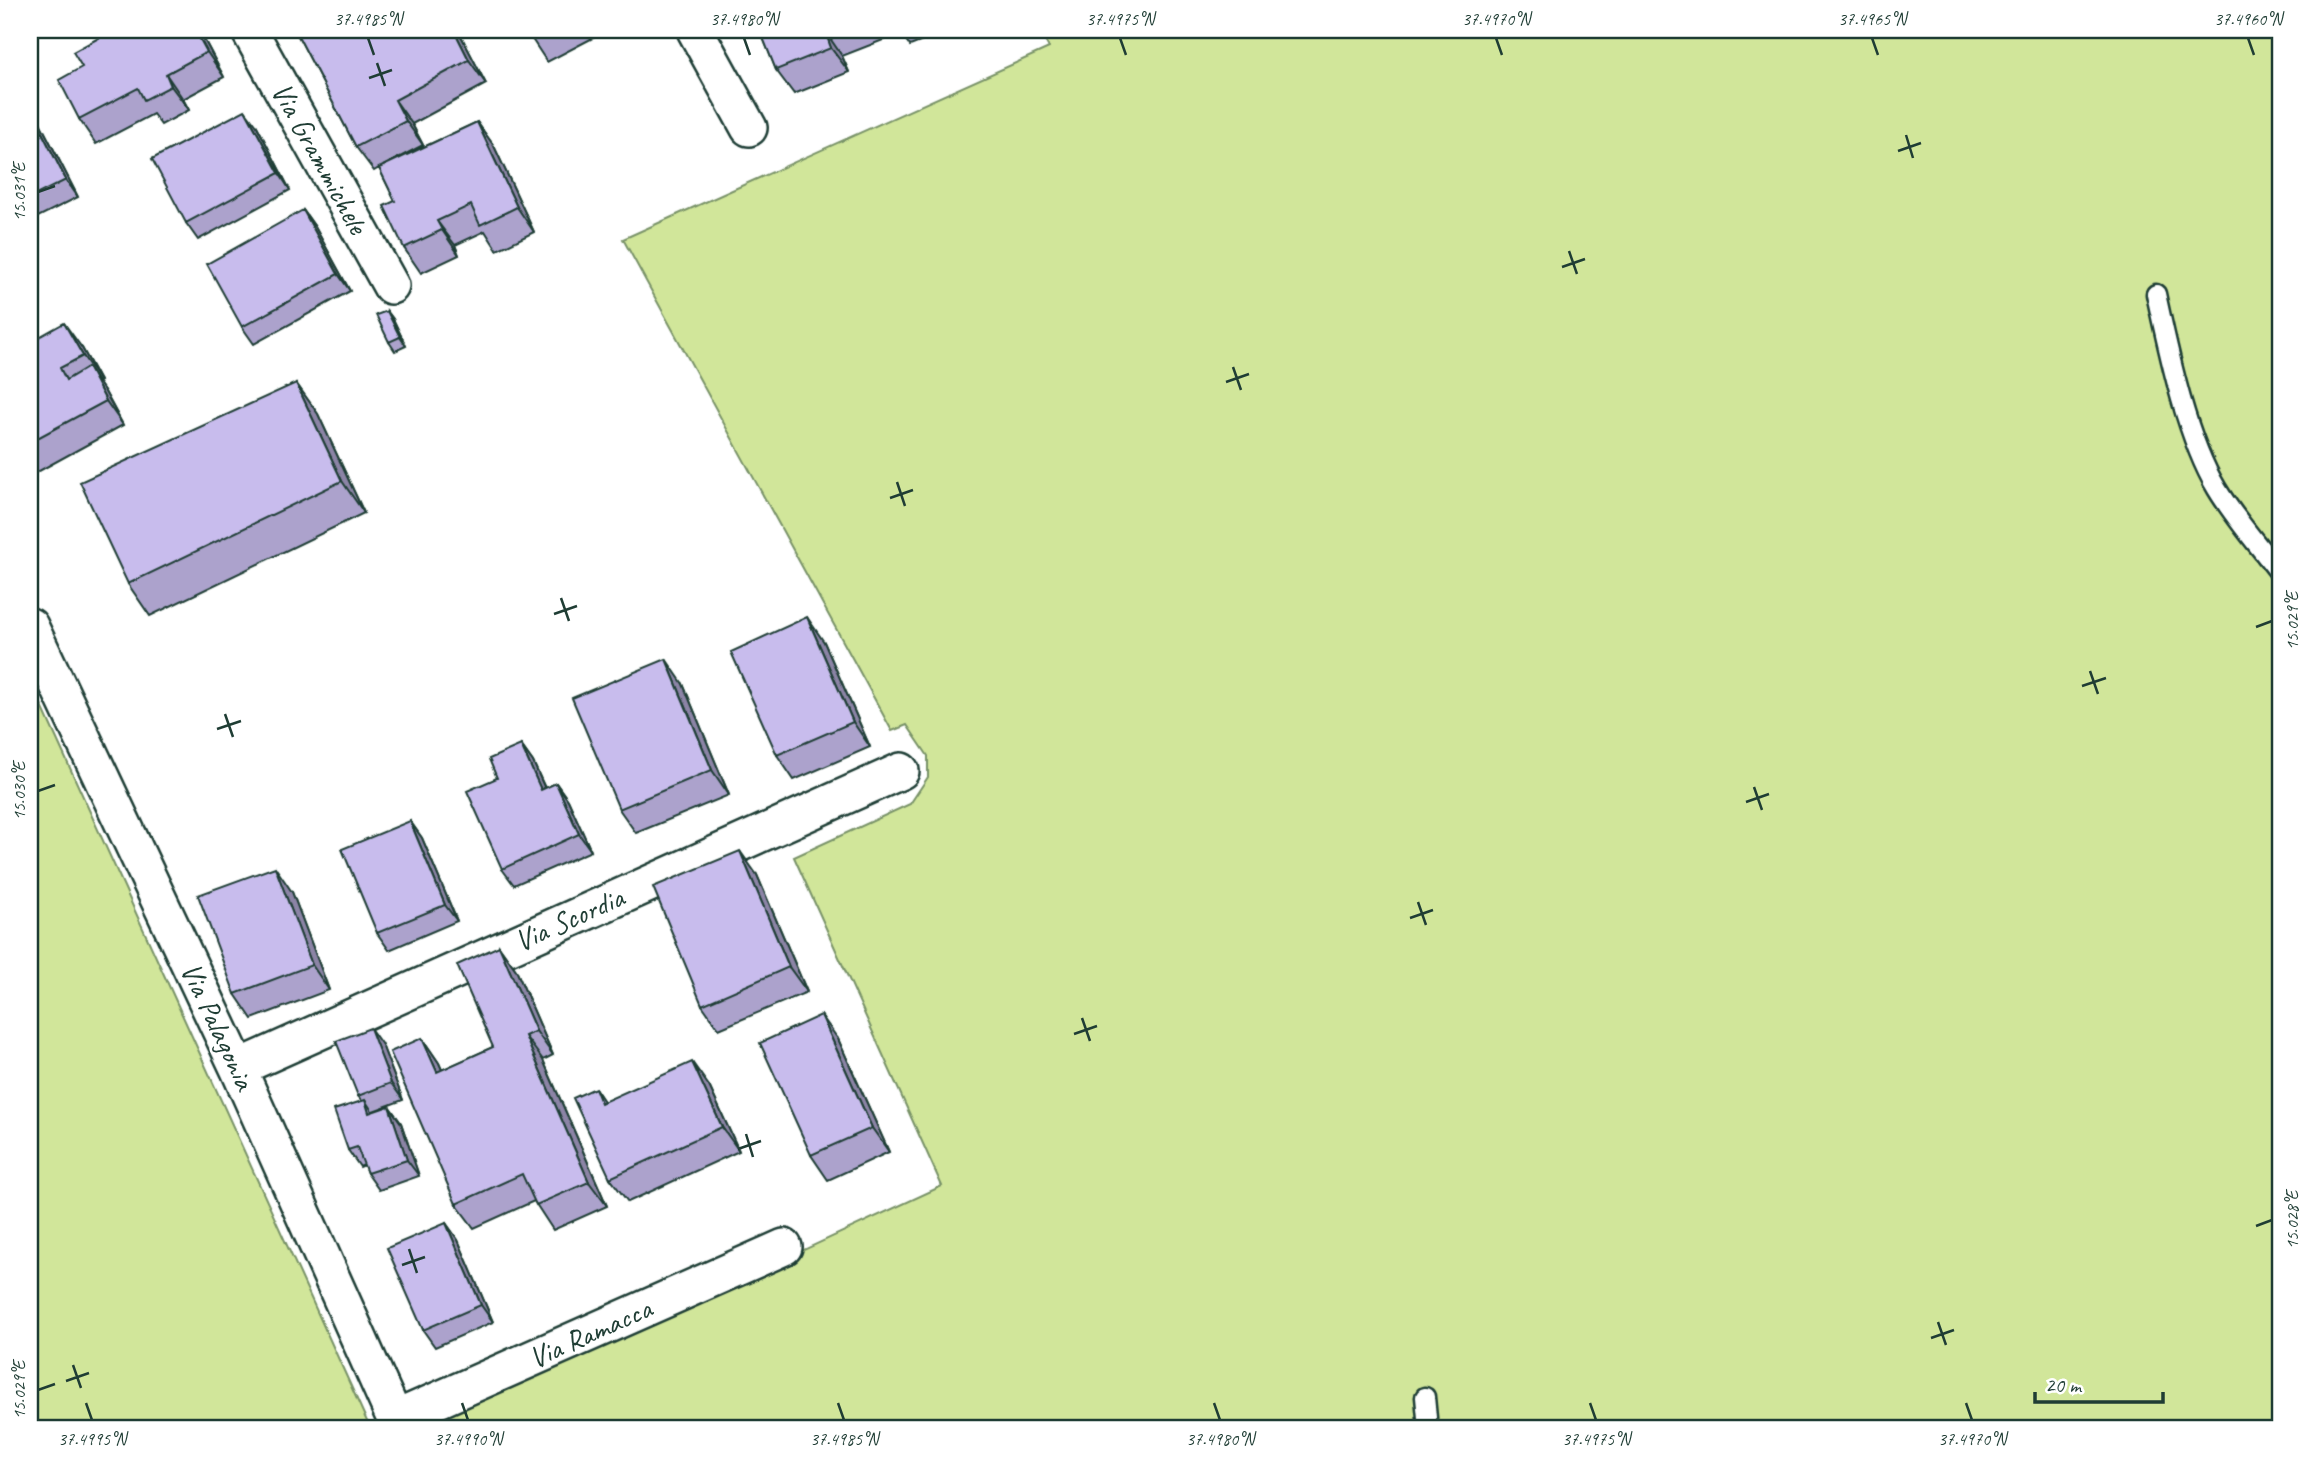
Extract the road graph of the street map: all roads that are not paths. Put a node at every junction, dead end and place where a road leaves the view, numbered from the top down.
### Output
1 (249, 30) edge
2 (695, 30) edge
3 (749, 128) dead end
4 (391, 286) dead end
5 (2156, 294) dead end
6 (2281, 575) edge
7 (30, 626) edge
8 (901, 771) dead end
9 (238, 1068) junction
10 (784, 1247) dead end
11 (1425, 1397) dead end
12 (397, 1424) edge
13 (1428, 1428) edge

1 - 4 street, Via Grammichele
2 - 3 street
5 - 6 lane
7 - 9 street, Via Palagonia
8 - 9 street, Via Scordia
9 - 12 street, Via Palagonia
10 - 12 street, Via Ramacca
11 - 13 lane

